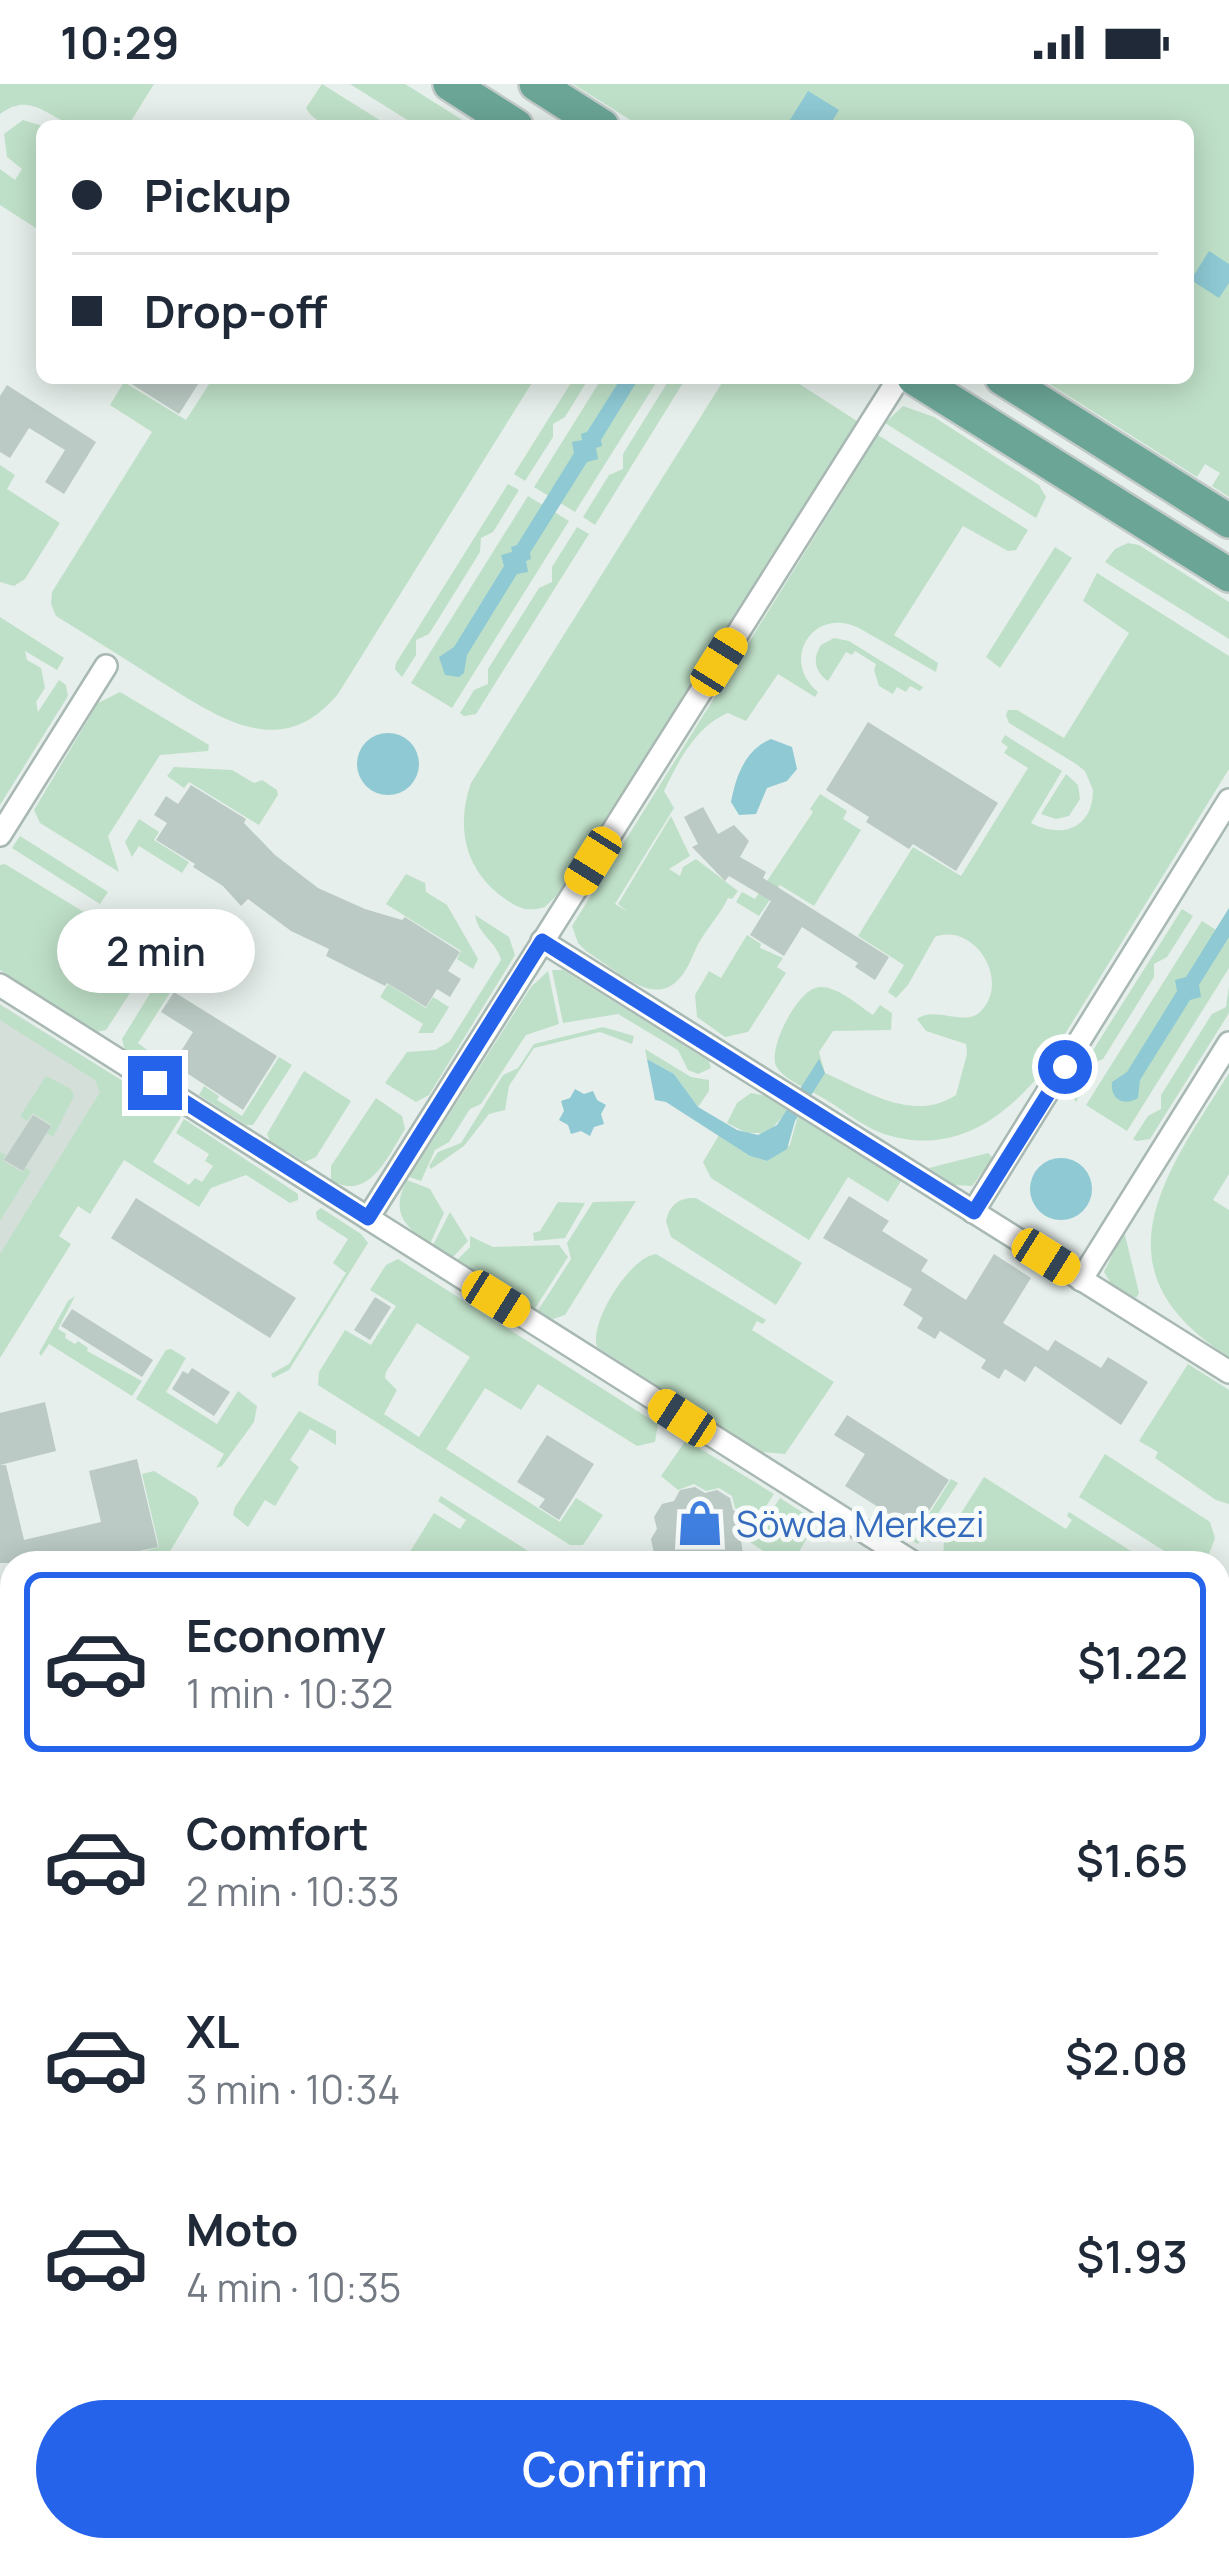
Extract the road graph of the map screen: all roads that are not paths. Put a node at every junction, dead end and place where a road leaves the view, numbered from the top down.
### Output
1 (450, 84) edge
2 (536, 84) edge
3 (507, 120) edge
4 (593, 120) edge
5 (895, 384) edge
6 (924, 384) edge
7 (1012, 384) edge
8 (1229, 520) edge
9 (1229, 575) edge
10 (106, 666) dead end
11 (1229, 800) edge
12 (0, 836) edge
13 (542, 941) junction
14 (0, 985) edge
15 (1229, 1043) edge
16 (974, 1212) junction
17 (368, 1218) junction
18 (1082, 1280) junction
19 (1229, 1372) edge
20 (895, 1551) edge

1 - 3 main road
2 - 4 main road
5 - 13 street
6 - 9 main road
7 - 8 main road
10 - 12 street
11 - 16 street
13 - 16 street
13 - 17 street
14 - 17 street
15 - 18 street
16 - 18 street
17 - 20 street
18 - 19 street

